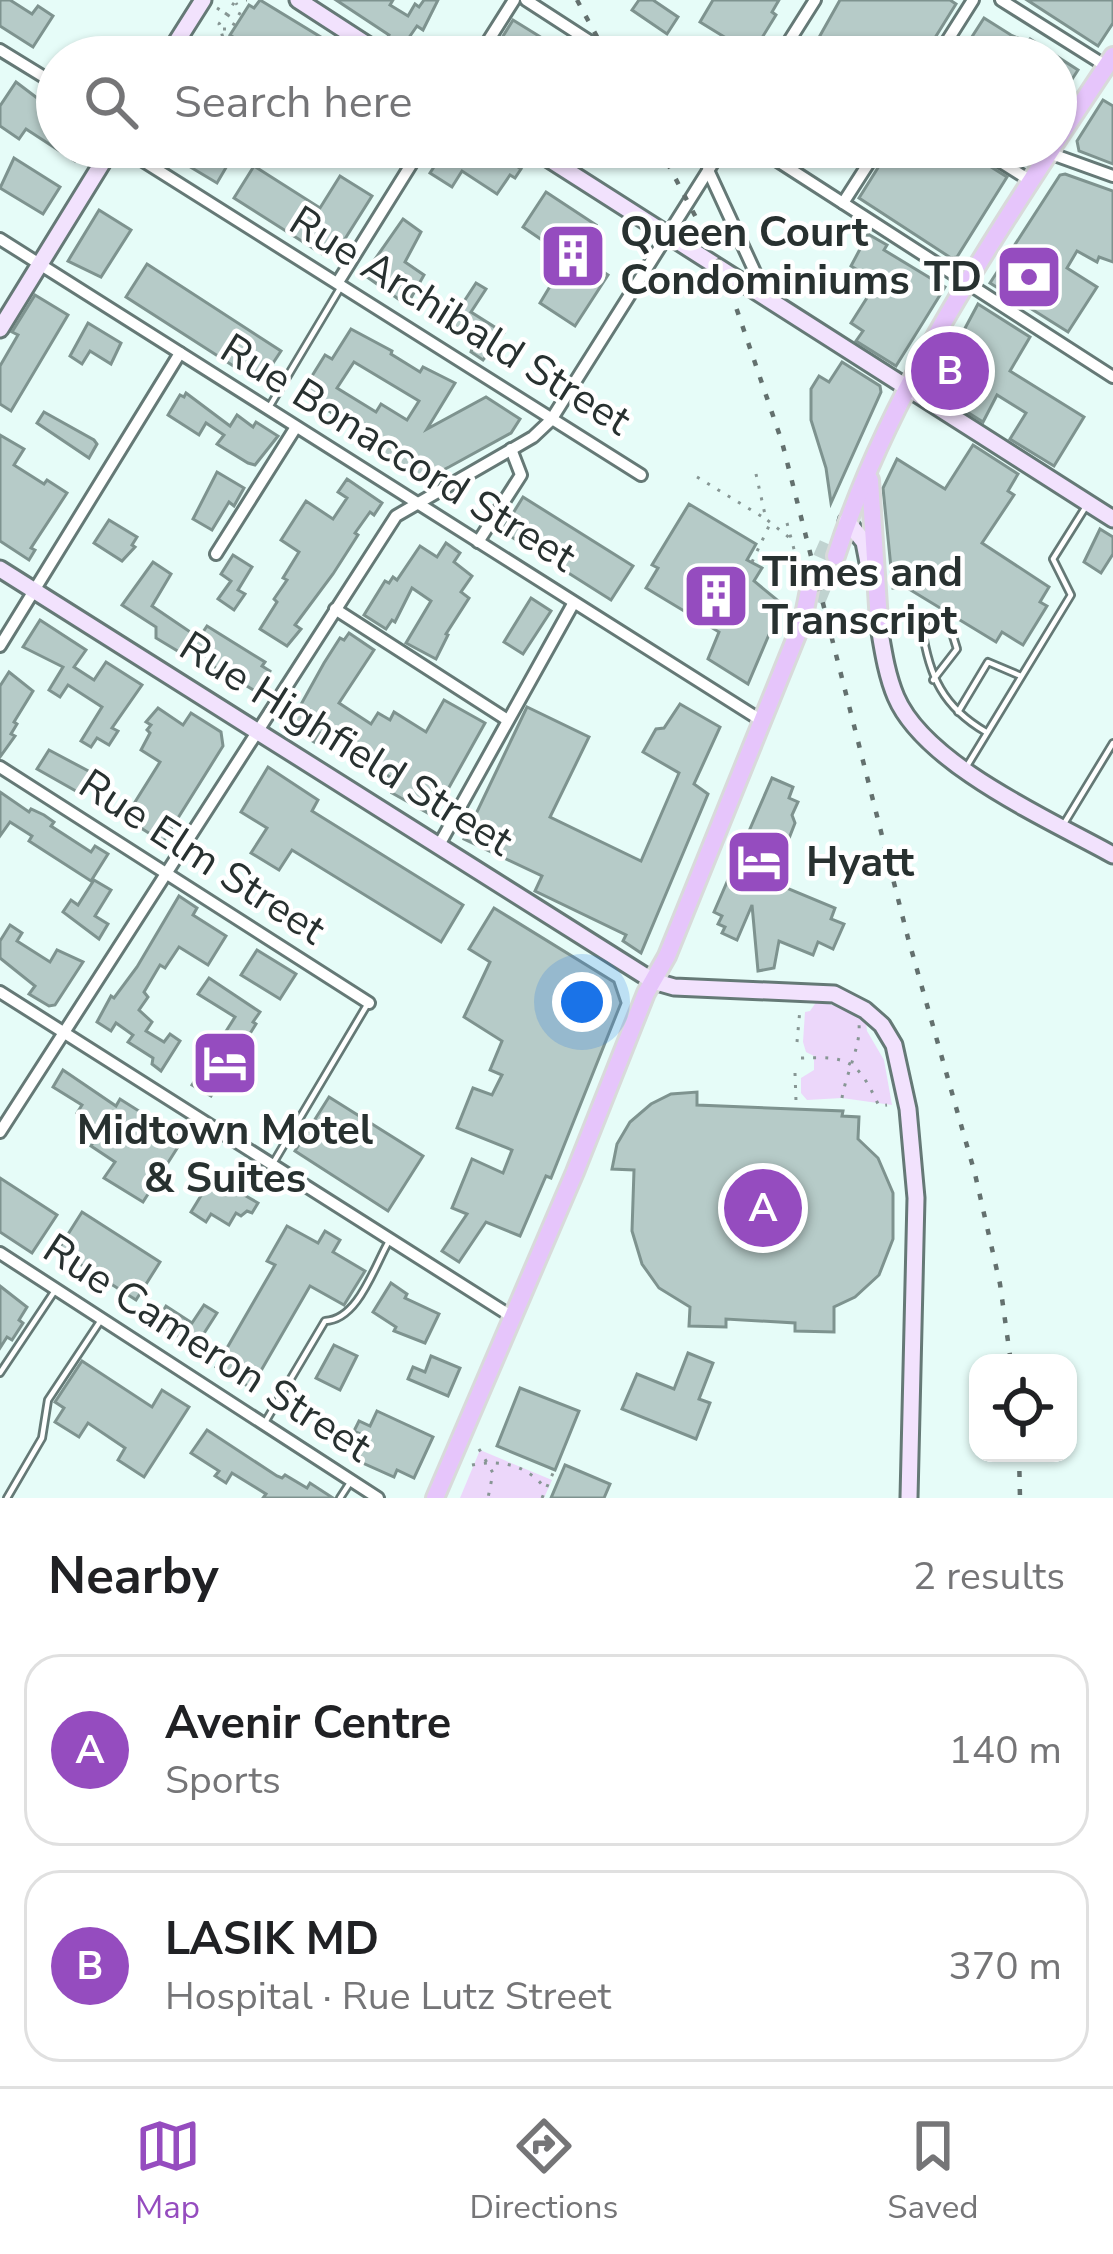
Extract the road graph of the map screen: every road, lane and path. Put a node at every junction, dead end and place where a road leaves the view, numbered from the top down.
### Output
1 (298, 0) edge
2 (514, 0) edge
3 (526, 0) edge
4 (815, 0) edge
5 (973, 0) edge
6 (1001, 0) edge
7 (232, 2) edge
8 (210, 4) edge
9 (225, 13) junction
10 (211, 19) dead end
11 (236, 20) junction
12 (220, 22) junction
13 (219, 29) junction
14 (184, 36) edge
15 (222, 36) edge
16 (354, 36) edge
17 (491, 36) edge
18 (582, 36) edge
19 (792, 36) edge
20 (950, 36) edge
21 (1065, 36) edge
22 (1077, 43) edge
23 (2, 56) edge
24 (1110, 61) edge
25 (36, 74) edge
26 (1077, 110) edge
27 (1077, 159) edge
28 (102, 168) edge
29 (151, 168) edge
30 (409, 168) edge
31 (563, 168) edge
32 (789, 168) edge
33 (866, 168) edge
34 (1010, 168) edge
35 (1039, 168) edge
36 (708, 170) joint
37 (1113, 176) edge
38 (1031, 181) junction
39 (844, 203) junction
40 (668, 234) junction
41 (0, 239) edge
42 (40, 264) junction
43 (340, 283) junction
44 (966, 284) junction
45 (766, 296) junction
46 (0, 329) edge
47 (180, 353) junction
48 (1113, 377) edge
49 (908, 388) junction
50 (268, 409) junction
51 (551, 420) junction
52 (296, 427) junction
53 (511, 449) junction
54 (873, 464) junction
55 (756, 474) dead end
56 (641, 475) dead end
57 (697, 477) dead end
58 (416, 502) junction
59 (1088, 503) junction
60 (1113, 519) edge
61 (847, 521) junction
62 (768, 522) junction
63 (787, 523) dead end
64 (830, 537) tunnel mouth
65 (791, 539) junction
66 (478, 542) junction
67 (216, 554) dead end
68 (836, 556) tunnel mouth
69 (752, 562) dead end
70 (0, 569) edge
71 (806, 576) joint
72 (36, 591) junction
73 (817, 602) tunnel mouth
74 (573, 604) junction
75 (335, 609) junction
76 (803, 620) junction
77 (879, 622) junction
78 (0, 646) edge
79 (1021, 676) junction
80 (933, 680) junction
81 (958, 712) junction
82 (506, 719) junction
83 (762, 721) junction
84 (258, 729) junction
85 (986, 732) junction
86 (1113, 743) edge
87 (0, 767) edge
88 (964, 771) junction
89 (1062, 826) junction
90 (439, 845) junction
91 (1113, 855) edge
92 (167, 872) junction
93 (653, 981) junction
94 (0, 992) edge
95 (369, 1003) joint
96 (800, 1009) dead end
97 (859, 1022) dead end
98 (63, 1032) junction
99 (796, 1042) dead end
100 (801, 1058) dead end
101 (850, 1061) junction
102 (795, 1073) dead end
103 (842, 1098) dead end
104 (796, 1101) dead end
105 (887, 1105) dead end
106 (0, 1132) edge
107 (272, 1165) junction
108 (389, 1240) junction
109 (0, 1253) edge
110 (56, 1289) junction
111 (514, 1318) junction
112 (101, 1319) junction
113 (0, 1349) edge
114 (11, 1356) junction
115 (0, 1373) edge
116 (264, 1424) junction
117 (479, 1449) dead end
118 (488, 1462) junction
119 (472, 1466) dead end
120 (553, 1473) dead end
121 (351, 1481) junction
122 (546, 1490) junction
123 (7, 1498) edge
124 (340, 1498) edge
125 (378, 1498) edge
126 (435, 1498) edge
127 (488, 1498) edge
128 (542, 1498) edge
129 (909, 1498) edge

1 - 16 street
2 - 17 street
3 - 18 street
4 - 19 street
5 - 20 street
6 - 21 street
7 - 9 path
7 - 11 path
8 - 9 path
8 - 14 street
9 - 11 path
9 - 12 path
10 - 12 path
11 - 13 path
12 - 13 path
13 - 15 path
22 - 24 street
23 - 25 street
24 - 26 main road
27 - 37 street
28 - 42 street
29 - 43 street, Rue Archibald Street
30 - 43 street
31 - 40 street
32 - 39 street
33 - 39 street
34 - 38 street
35 - 38 main road
36 - 40 street
36 - 45 street
38 - 44 main road
39 - 44 street
40 - 45 street
40 - 51 street
41 - 42 street, Rue Bonaccord Street
42 - 46 street
42 - 47 street, Rue Bonaccord Street
43 - 50 lane
43 - 51 street, Rue Archibald Street
44 - 48 street
44 - 49 main road
45 - 49 street
47 - 50 street, Rue Bonaccord Street
47 - 72 street
49 - 54 main road
49 - 59 street
50 - 52 street, Rue Bonaccord Street
51 - 53 street
51 - 56 street, Rue Archibald Street
52 - 58 street, Rue Bonaccord Street
52 - 67 street
53 - 58 street
53 - 66 street
54 - 61 main road
54 - 77 main road
55 - 62 path
57 - 62 path
58 - 66 street, Rue Bonaccord Street
58 - 75 street
59 - 60 street
59 - 79 lane
61 - 64 main road
61 - 68 main road
61 - 77 street
62 - 65 path
62 - 69 path
63 - 65 path
65 - 71 path
66 - 74 street, Rue Bonaccord Street
70 - 72 street, Rue Highfield Street
71 - 76 main road
72 - 78 street
72 - 84 street, Rue Highfield Street
73 - 76 main road
74 - 82 street
74 - 83 street, Rue Bonaccord Street
75 - 82 street
75 - 84 street
76 - 83 main road
77 - 88 street
79 - 81 lane
79 - 85 lane
80 - 80 lane
80 - 81 lane
81 - 85 lane
82 - 90 street
83 - 93 main road
84 - 90 street, Rue Highfield Street
84 - 92 street
85 - 88 lane
86 - 89 lane
87 - 92 street, Rue Elm Street
88 - 89 street
89 - 91 street
90 - 93 street, Rue Highfield Street
92 - 95 street, Rue Elm Street
92 - 98 street
93 - 111 main road
93 - 129 street
94 - 98 street
95 - 107 lane
96 - 99 path
97 - 101 path
98 - 106 street
98 - 107 street
100 - 101 path
101 - 103 path
101 - 105 path
102 - 104 path
107 - 108 street
108 - 111 street
108 - 116 lane
109 - 110 street, Rue Cameron Street
110 - 112 street, Rue Cameron Street
110 - 114 lane
111 - 126 main road
112 - 116 street, Rue Cameron Street
112 - 123 lane
113 - 114 lane
114 - 115 lane
116 - 121 street, Rue Cameron Street
117 - 118 path
118 - 119 path
118 - 122 path
118 - 127 path
120 - 122 path
121 - 124 lane
121 - 125 street, Rue Cameron Street
122 - 128 path

